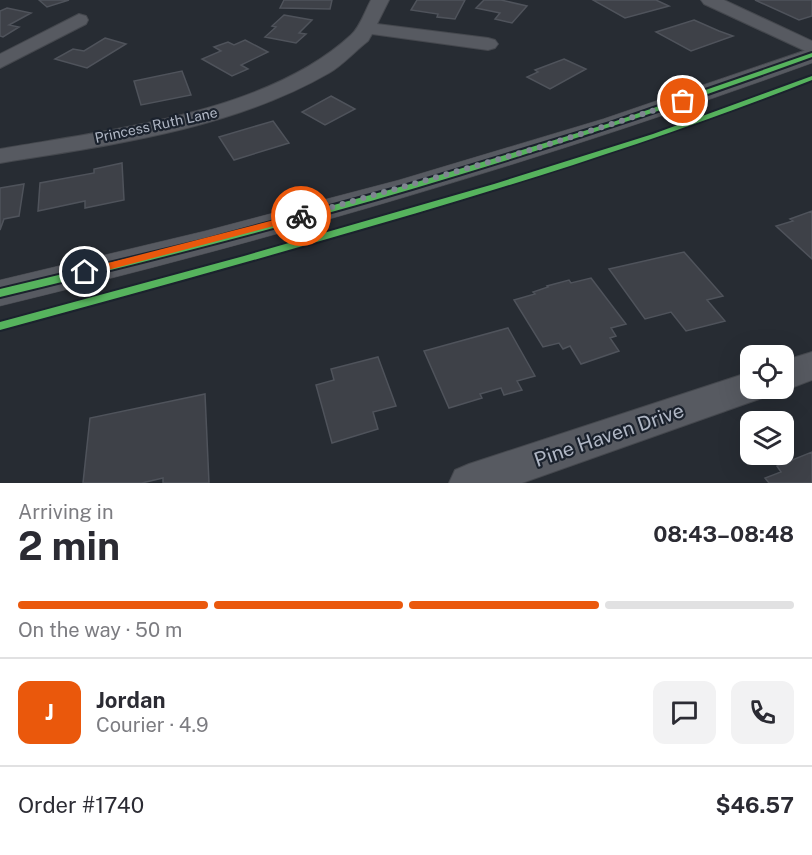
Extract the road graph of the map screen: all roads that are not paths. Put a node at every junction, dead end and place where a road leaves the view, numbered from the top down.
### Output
1 (380, 0) edge
2 (710, 0) edge
3 (79, 20) dead end
4 (367, 28) junction
5 (488, 44) dead end
6 (812, 48) edge
7 (812, 55) edge
8 (0, 63) edge
9 (0, 156) edge
10 (0, 293) edge
11 (812, 366) edge
12 (794, 372) edge
13 (740, 390) edge
14 (469, 483) edge

1 - 4 street, Princess Ruth Lane
2 - 6 street
3 - 8 street
4 - 5 street
4 - 9 street, Princess Ruth Lane
7 - 10 street
11 - 12 street
13 - 14 street, Pine Haven Drive

